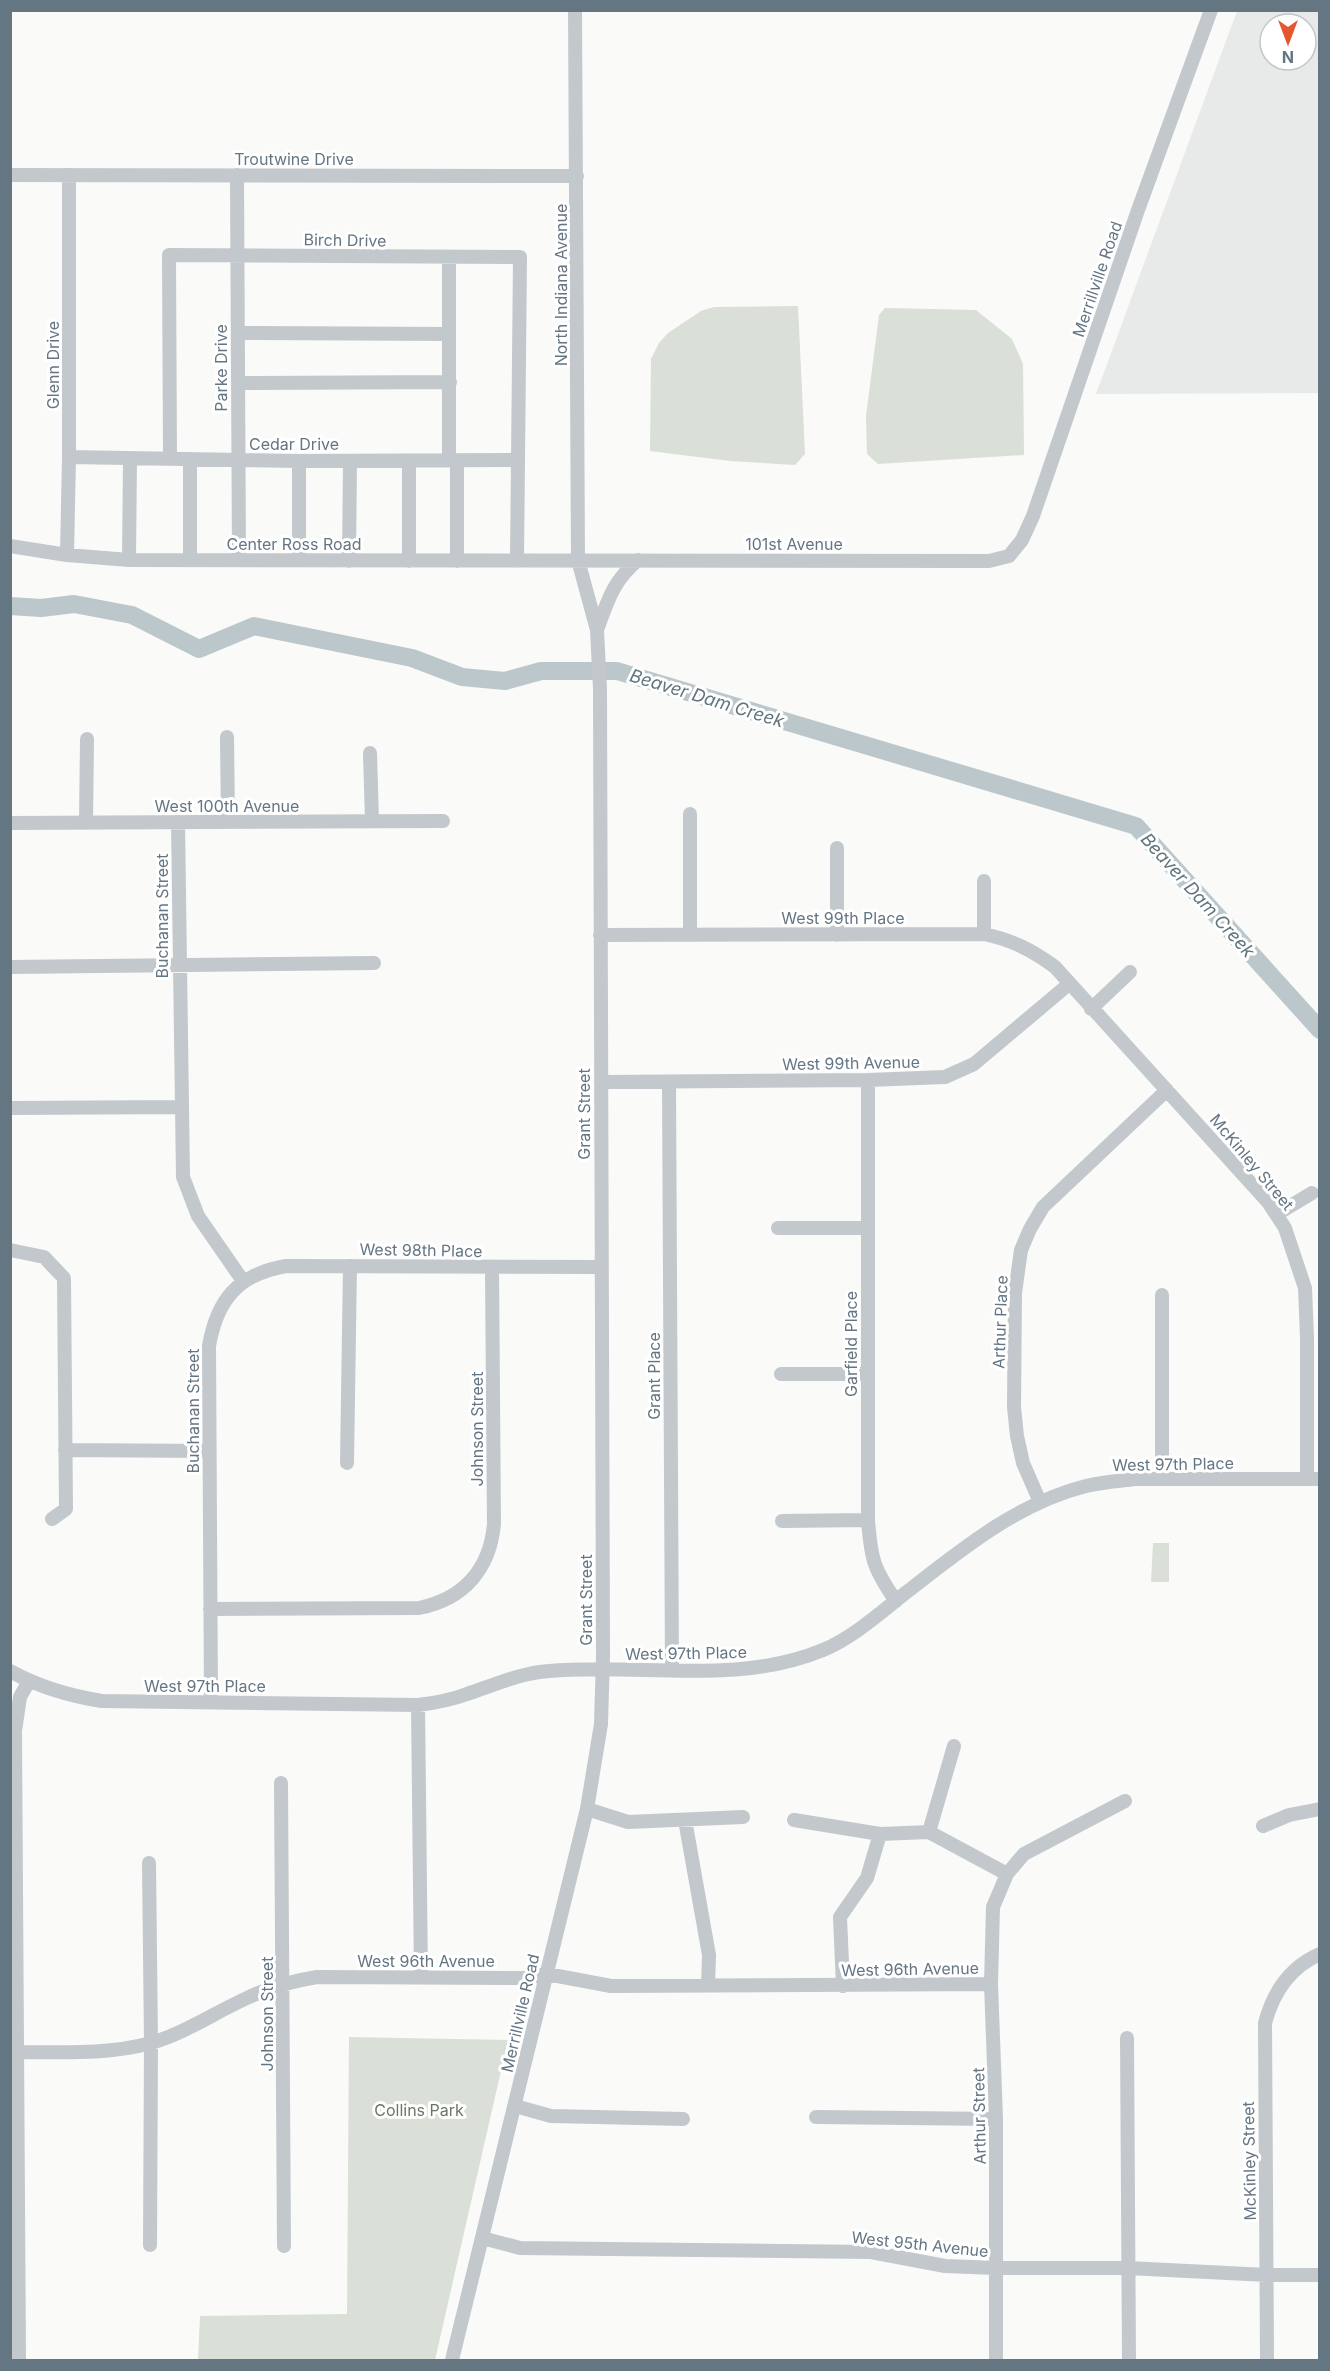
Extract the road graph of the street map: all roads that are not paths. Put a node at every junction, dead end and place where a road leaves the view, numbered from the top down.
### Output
1 (575, 10) edge
2 (1211, 10) edge
3 (10, 175) edge
4 (69, 175) junction
5 (237, 175) junction
6 (577, 176) junction
7 (237, 255) junction
8 (449, 257) junction
9 (237, 333) junction
10 (449, 334) junction
11 (450, 382) junction
12 (238, 383) junction
13 (69, 457) junction
14 (130, 459) junction
15 (170, 459) junction
16 (190, 459) junction
17 (239, 460) junction
18 (453, 460) junction
19 (518, 460) junction
20 (299, 461) junction
21 (350, 461) junction
22 (409, 461) junction
23 (10, 546) edge
24 (67, 555) junction
25 (1009, 556) joint
26 (129, 560) junction
27 (190, 560) junction
28 (239, 560) junction
29 (299, 560) junction
30 (578, 560) junction
31 (638, 560) junction
32 (349, 561) junction
33 (409, 561) junction
34 (457, 561) junction
35 (517, 561) junction
36 (597, 630) junction
37 (227, 737) dead end
38 (87, 739) dead end
39 (370, 753) dead end
40 (690, 814) dead end
41 (443, 820) dead end
42 (372, 821) junction
43 (178, 822) junction
44 (228, 822) junction
45 (10, 823) edge
46 (86, 823) junction
47 (837, 848) dead end
48 (984, 880) dead end
49 (984, 934) junction
50 (837, 935) junction
51 (600, 936) junction
52 (690, 936) junction
53 (374, 963) dead end
54 (179, 966) junction
55 (10, 967) edge
56 (1130, 972) dead end
57 (1069, 984) junction
58 (1091, 1009) junction
59 (868, 1080) junction
60 (601, 1082) junction
61 (669, 1082) junction
62 (1167, 1090) junction
63 (181, 1107) junction
64 (10, 1108) edge
65 (1312, 1193) dead end
66 (1277, 1214) junction
67 (778, 1228) dead end
68 (867, 1228) junction
69 (10, 1250) edge
70 (350, 1266) junction
71 (492, 1267) junction
72 (602, 1267) junction
73 (243, 1281) junction
74 (1162, 1295) dead end
75 (781, 1374) dead end
76 (868, 1374) junction
77 (65, 1450) junction
78 (209, 1451) junction
79 (347, 1463) dead end
80 (1162, 1478) junction
81 (1313, 1479) edge
82 (1040, 1502) junction
83 (52, 1519) dead end
84 (868, 1520) junction
85 (782, 1521) dead end
86 (896, 1601) junction
87 (210, 1609) junction
88 (603, 1670) junction
89 (672, 1670) junction
90 (10, 1671) edge
91 (29, 1681) junction
92 (211, 1702) junction
93 (418, 1705) junction
94 (954, 1746) dead end
95 (281, 1783) dead end
96 (1125, 1801) dead end
97 (587, 1809) junction
98 (1320, 1809) edge
99 (743, 1817) dead end
100 (685, 1820) junction
101 (794, 1820) dead end
102 (1263, 1826) dead end
103 (929, 1832) junction
104 (880, 1834) junction
105 (149, 1863) dead end
106 (1008, 1874) junction
107 (1320, 1954) edge
108 (547, 1974) junction
109 (421, 1978) junction
110 (14, 1982) edge
111 (284, 1983) junction
112 (991, 1984) junction
113 (708, 1986) junction
114 (843, 1986) junction
115 (1127, 2038) dead end
116 (151, 2043) junction
117 (17, 2052) junction
118 (515, 2106) junction
119 (816, 2117) dead end
120 (683, 2119) dead end
121 (996, 2119) junction
122 (482, 2238) junction
123 (15, 2240) edge
124 (150, 2245) dead end
125 (284, 2246) dead end
126 (996, 2268) junction
127 (1128, 2268) junction
128 (1267, 2275) junction
129 (1320, 2275) edge
130 (19, 2361) edge
131 (452, 2361) edge
132 (996, 2361) edge
133 (1129, 2361) edge
134 (1267, 2361) edge

1 - 6 street, North Indiana Avenue
2 - 25 street, Merrillville Road
3 - 4 street, Troutwine Drive
4 - 5 street, Troutwine Drive
4 - 13 street, Glenn Drive
5 - 6 street, Troutwine Drive
5 - 7 street, Parke Drive
6 - 30 street, North Indiana Avenue
7 - 8 street, Birch Drive
7 - 9 street, Parke Drive
7 - 15 street, Birch Drive
8 - 10 street
8 - 19 street, Birch Drive
9 - 10 street
9 - 12 street, Parke Drive
10 - 11 street
11 - 12 street
11 - 18 street
12 - 17 street, Parke Drive
13 - 14 street, Cedar Drive
13 - 24 street, Glenn Drive
14 - 15 street, Cedar Drive
14 - 26 street
15 - 16 street, Cedar Drive
16 - 17 street, Cedar Drive
16 - 27 street
17 - 20 street, Cedar Drive
17 - 28 street, Parke Drive
18 - 19 street, Cedar Drive
18 - 22 street, Cedar Drive
18 - 34 street
19 - 35 street
20 - 21 street, Cedar Drive
20 - 29 street
21 - 22 street, Cedar Drive
21 - 32 street
22 - 33 street
23 - 24 street, Center Ross Road
24 - 26 street, Center Ross Road
25 - 31 street, 101st Avenue
26 - 27 street, Center Ross Road
27 - 28 street, Center Ross Road
28 - 29 street, Center Ross Road
29 - 32 street, Center Ross Road
30 - 31 street, 101st Avenue
30 - 35 street, Center Ross Road
30 - 36 street, Grant Street
31 - 36 street
32 - 33 street, Center Ross Road
33 - 34 street, Center Ross Road
34 - 35 street, Center Ross Road
36 - 51 street, Grant Street
37 - 44 street
38 - 46 street
39 - 42 street
40 - 52 street
41 - 42 street, West 100th Avenue
42 - 44 street, West 100th Avenue
43 - 44 street, West 100th Avenue
43 - 46 street, West 100th Avenue
43 - 54 street, Buchanan Street
45 - 46 street, West 100th Avenue
47 - 50 street
48 - 49 street
49 - 50 street, West 99th Place
49 - 57 street, West 99th Place
50 - 52 street, West 99th Place
51 - 52 street, West 99th Place
51 - 60 street, Grant Street
53 - 54 street
54 - 55 street
54 - 63 street, Buchanan Street
56 - 58 street
57 - 58 street, McKinley Street
57 - 59 street, West 99th Avenue
58 - 62 street, McKinley Street
59 - 61 street, West 99th Avenue
59 - 68 street, Garfield Place
60 - 61 street, West 99th Avenue
60 - 72 street, Grant Street
61 - 89 street, Grant Place
62 - 66 street, McKinley Street
62 - 82 street, Arthur Place
63 - 64 street
63 - 73 street, Buchanan Street
65 - 66 street
66 - 81 street, McKinley Street
67 - 68 street
68 - 76 street, Garfield Place
69 - 77 street
70 - 71 street, West 98th Place
70 - 73 street, West 98th Place
70 - 79 street
71 - 72 street, West 98th Place
71 - 87 street, Johnson Street
72 - 88 street, Grant Street
73 - 78 street, Buchanan Street
74 - 80 street
75 - 76 street
76 - 84 street, Garfield Place
77 - 78 street
77 - 83 street
78 - 87 street, Buchanan Street
80 - 81 street, West 97th Place
80 - 82 street, West 97th Place
82 - 86 street, West 97th Place
84 - 85 street
84 - 86 street, Garfield Place
86 - 89 street, West 97th Place
87 - 92 street, Buchanan Street
88 - 89 street, West 97th Place
88 - 93 street, West 97th Place
88 - 97 street, Merrillville Road
90 - 91 street, West 97th Place
91 - 92 street, West 97th Place
91 - 110 street
92 - 93 street, West 97th Place
93 - 109 street
94 - 103 street
95 - 111 street, Johnson Street
96 - 106 street, Arthur Street
97 - 100 street
97 - 108 street, Merrillville Road
98 - 102 street
99 - 100 street
100 - 113 street
101 - 104 street
103 - 104 street
103 - 106 street
104 - 114 street
105 - 116 street
106 - 112 street, Arthur Street
107 - 128 street, McKinley Street
108 - 109 street, West 96th Avenue
108 - 113 street, West 96th Avenue
108 - 118 street, Merrillville Road
109 - 111 street, West 96th Avenue
110 - 117 street
111 - 116 street, West 96th Avenue
111 - 125 street, Johnson Street
112 - 114 street, West 96th Avenue
112 - 121 street, Arthur Street
113 - 114 street, West 96th Avenue
115 - 127 street
116 - 117 street, West 96th Avenue
116 - 124 street
117 - 123 street
118 - 120 street
118 - 122 street, Merrillville Road
119 - 121 street
121 - 126 street, Arthur Street
122 - 126 street, West 95th Avenue
122 - 131 street, Merrillville Road
123 - 130 street
126 - 127 street, West 95th Avenue
126 - 132 street, Arthur Street
127 - 128 street, West 95th Avenue
127 - 133 street
128 - 129 street, West 95th Avenue
128 - 134 street, McKinley Street

